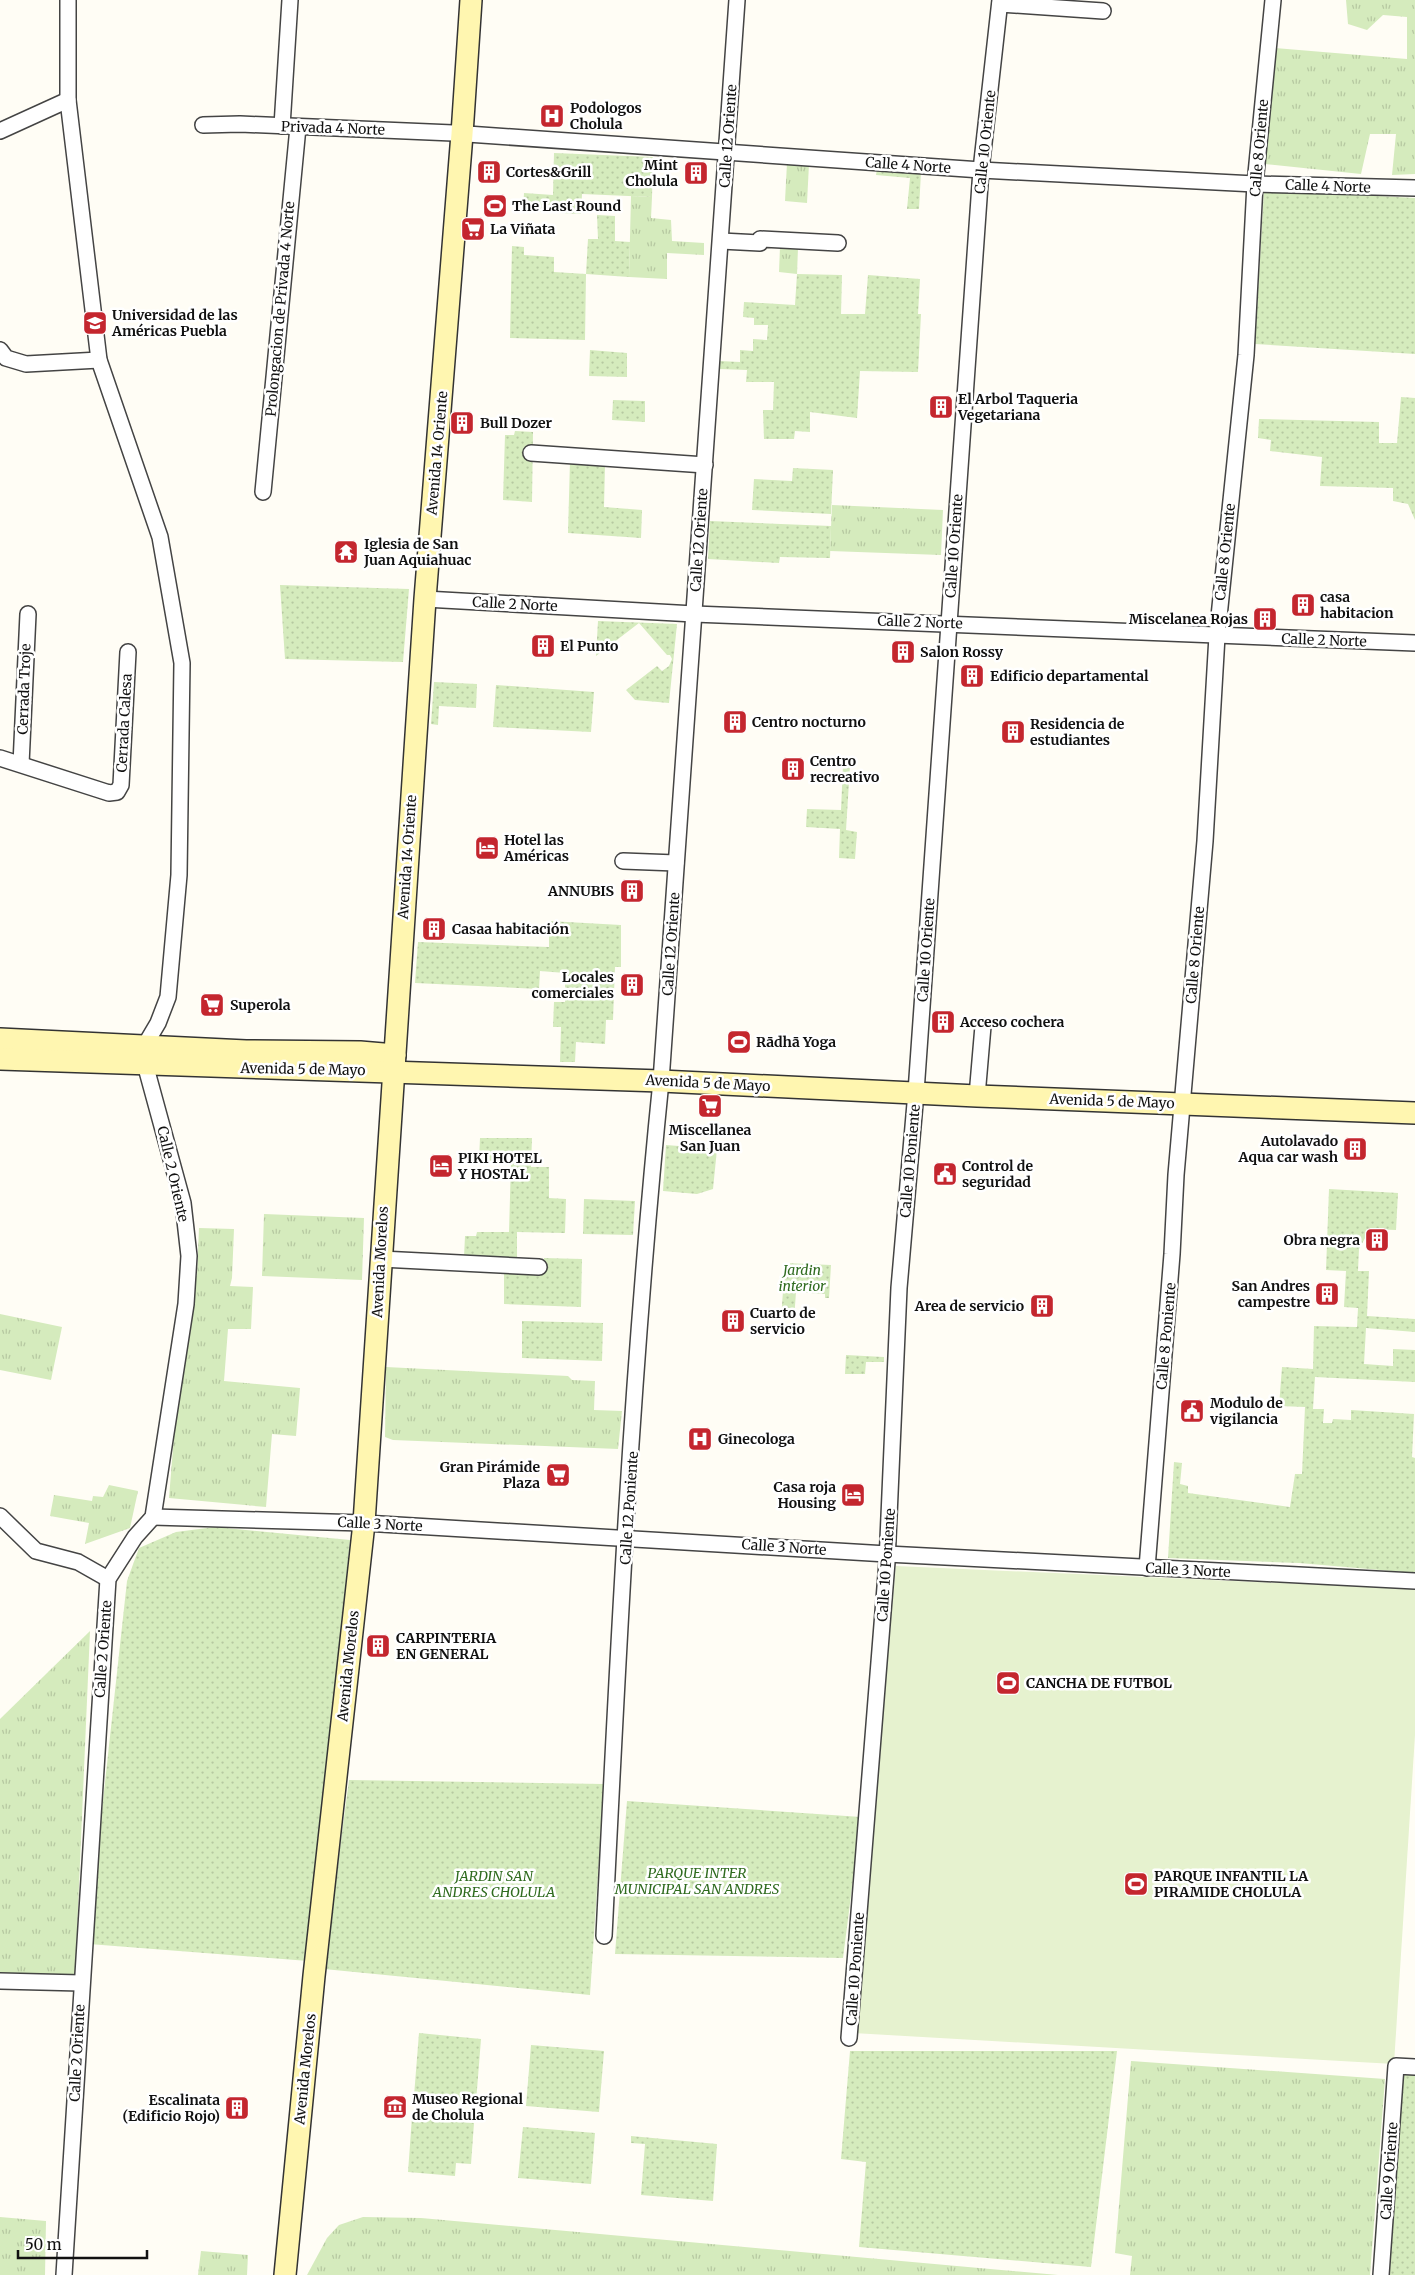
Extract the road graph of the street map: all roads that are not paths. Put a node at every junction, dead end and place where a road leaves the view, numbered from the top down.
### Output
1 (68, 0) edge
2 (290, 0) edge
3 (471, 0) edge
4 (737, 0) edge
5 (1273, 0) edge
6 (1000, 2) edge
7 (1102, 11) dead end
8 (68, 100) junction
9 (203, 125) dead end
10 (282, 126) junction
11 (298, 127) junction
12 (0, 131) edge
13 (462, 134) junction
14 (727, 152) junction
15 (981, 170) junction
16 (1255, 184) junction
17 (1415, 188) edge
18 (721, 241) junction
19 (838, 243) dead end
20 (0, 350) edge
21 (99, 360) junction
22 (532, 453) dead end
23 (704, 465) junction
24 (263, 492) dead end
25 (425, 600) junction
26 (28, 614) dead end
27 (694, 614) junction
28 (948, 623) junction
29 (1217, 636) junction
30 (1415, 643) edge
31 (128, 652) dead end
32 (0, 758) edge
33 (21, 764) junction
34 (623, 860) dead end
35 (676, 863) junction
36 (983, 1026) dead end
37 (0, 1040) edge
38 (145, 1055) junction
39 (0, 1059) edge
40 (394, 1063) junction
41 (661, 1080) junction
42 (916, 1092) junction
43 (977, 1096) junction
44 (1182, 1104) junction
45 (1415, 1113) edge
46 (381, 1259) junction
47 (539, 1267) dead end
48 (0, 1516) edge
49 (153, 1517) junction
50 (364, 1522) junction
51 (627, 1537) junction
52 (887, 1554) junction
53 (1147, 1568) junction
54 (108, 1579) junction
55 (1415, 1581) edge
56 (604, 1936) dead end
57 (0, 1981) edge
58 (81, 1984) junction
59 (849, 2038) dead end
60 (1415, 2067) edge
61 (64, 2275) edge
62 (285, 2275) edge
63 (1381, 2275) edge

1 - 8 street
2 - 10 street
3 - 13 main road, Avenida 14 Oriente
4 - 14 street, Calle 12 Oriente
5 - 16 street, Calle 8 Oriente
6 - 7 street
6 - 15 street, Calle 10 Oriente
8 - 12 street
8 - 21 street
9 - 10 street, Privada 4 Norte
10 - 11 street, Privada 4 Norte
11 - 13 street, Privada 4 Norte
11 - 24 street, Prolongacion de Privada 4 Norte
13 - 14 street, Calle 4 Norte
13 - 25 main road, Avenida 14 Oriente
14 - 15 street, Calle 4 Norte
14 - 18 street, Calle 12 Oriente
15 - 16 street, Calle 4 Norte
15 - 28 street, Calle 10 Oriente
16 - 17 street, Calle 4 Norte
16 - 29 street, Calle 8 Oriente
18 - 19 street
18 - 23 street, Calle 12 Oriente
20 - 21 street
21 - 38 street
22 - 23 street
23 - 27 street, Calle 12 Oriente
25 - 27 street, Calle 2 Norte
25 - 40 main road, Avenida 14 Oriente
26 - 33 street, Cerrada Troje
27 - 28 street, Calle 2 Norte
27 - 35 street, Calle 12 Oriente
28 - 29 street, Calle 2 Norte
28 - 42 street, Calle 10 Oriente
29 - 30 street, Calle 2 Norte
29 - 44 street, Calle 8 Oriente
31 - 33 street, Cerrada Calesa
32 - 33 street
34 - 35 street
35 - 41 street, Calle 12 Oriente
36 - 43 street
37 - 38 main road, Avenida 5 de Mayo
38 - 39 main road, Avenida 5 de Mayo
38 - 40 main road, Avenida 5 de Mayo
38 - 49 street, Calle 2 Oriente
40 - 41 main road, Avenida 5 de Mayo
40 - 46 main road, Avenida Morelos
41 - 42 main road, Avenida 5 de Mayo
41 - 51 street, Calle 12 Poniente
42 - 43 main road, Avenida 5 de Mayo
42 - 52 street, Calle 10 Poniente
43 - 44 main road, Avenida 5 de Mayo
44 - 45 main road, Avenida 5 de Mayo
44 - 53 street, Calle 8 Poniente
46 - 47 street
46 - 50 main road, Avenida Morelos
48 - 54 street
49 - 50 street, Calle 3 Norte
49 - 54 street, Calle 2 Oriente
50 - 51 street, Calle 3 Norte
50 - 62 main road, Avenida Morelos
51 - 52 street, Calle 3 Norte
51 - 56 street, Calle 12 Poniente
52 - 53 street, Calle 3 Norte
52 - 59 street, Calle 10 Poniente
53 - 55 street, Calle 3 Norte
54 - 58 street, Calle 2 Oriente
57 - 58 street
58 - 61 street, Calle 2 Oriente
60 - 63 street, Calle 9 Oriente

